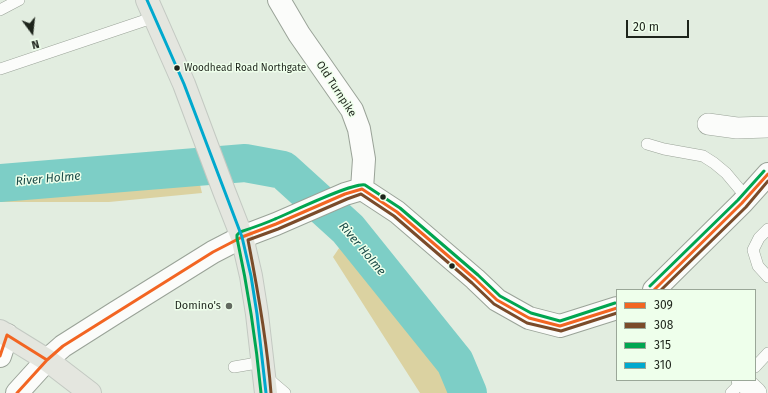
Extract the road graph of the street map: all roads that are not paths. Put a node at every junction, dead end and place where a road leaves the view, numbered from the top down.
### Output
1 (19, 0) edge
2 (279, 0) edge
3 (151, 8) edge
4 (0, 10) edge
5 (0, 69) edge
6 (708, 124) dead end
7 (768, 127) edge
8 (647, 144) dead end
9 (768, 174) edge
10 (353, 192) junction
11 (747, 198) junction
12 (768, 229) edge
13 (242, 237) junction
14 (768, 277) edge
15 (655, 289) edge
16 (616, 308) edge
17 (3, 333) edge
18 (768, 353) edge
19 (0, 356) edge
20 (47, 360) junction
21 (234, 366) dead end
22 (756, 368) edge
23 (265, 377) edge
24 (17, 393) edge
25 (90, 393) edge
26 (285, 393) edge

1 - 4 lane
2 - 10 street, Old Turnpike
3 - 5 lane
3 - 13 main road
6 - 7 street
8 - 11 lane
9 - 11 street
10 - 13 street
10 - 16 street
11 - 15 street
12 - 14 lane
13 - 20 street
13 - 23 main road
17 - 19 street
17 - 20 main road
18 - 22 lane
20 - 24 street
20 - 25 main road
21 - 23 lane
23 - 26 lane

